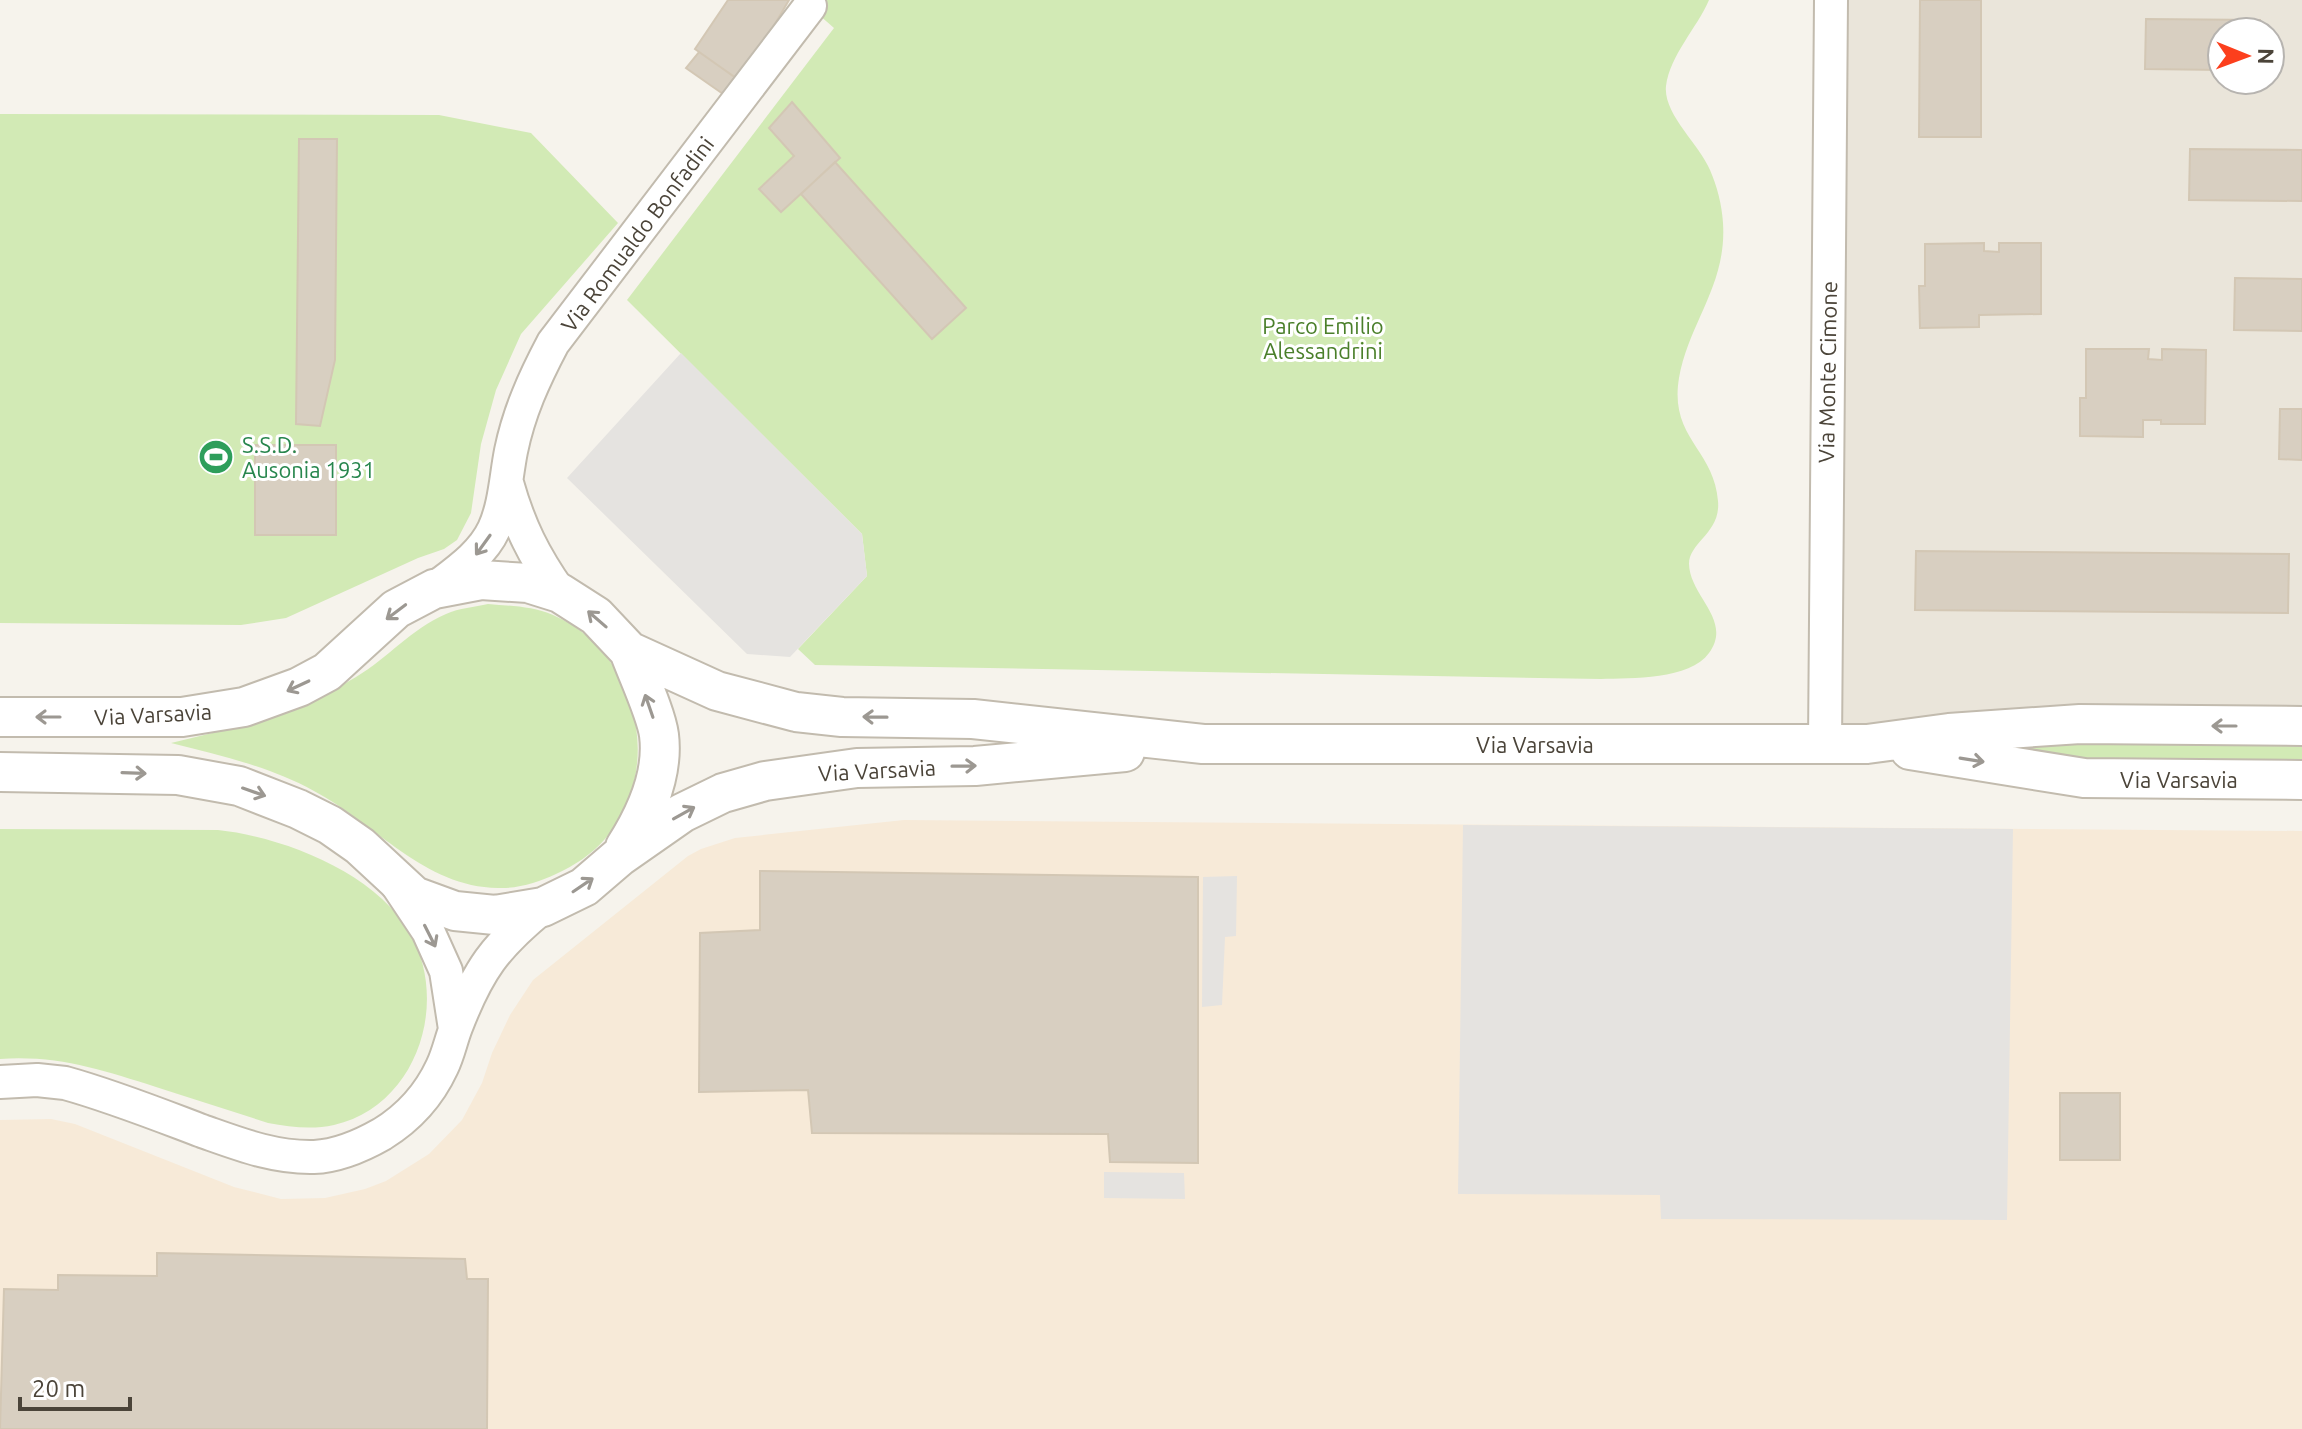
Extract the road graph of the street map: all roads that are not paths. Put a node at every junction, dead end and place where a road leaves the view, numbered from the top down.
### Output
1 (1831, 0) edge
2 (810, 6) dead end
3 (507, 483) junction
4 (434, 589) junction
5 (560, 593) junction
6 (629, 651) junction
7 (0, 717) edge
8 (2302, 726) edge
9 (1203, 744) junction
10 (1825, 744) junction
11 (1867, 744) junction
12 (0, 772) edge
13 (2302, 780) edge
14 (619, 857) junction
15 (387, 871) junction
16 (543, 907) junction
17 (455, 1029) junction
18 (0, 1082) edge

1 - 10 street, Via Monte Cimone
2 - 3 street, Via Romualdo Bonfadini
3 -> 4 street, Via Romualdo Bonfadini
3 - 5 street
4 - 5 street, Via Varsavia
4 -> 7 street, Via Varsavia
6 -> 5 street, Via Varsavia
9 -> 6 street, Via Varsavia
14 -> 6 street, Via Varsavia
8 -> 11 street, Via Varsavia
9 - 10 street, Via Varsavia
14 -> 9 street, Via Varsavia
10 - 11 street, Via Varsavia
11 -> 13 street, Via Varsavia
12 -> 15 street, Via Varsavia
16 -> 14 street, Via Varsavia
15 - 16 street, Via Varsavia
15 -> 17 street
16 - 17 street
17 - 18 street

